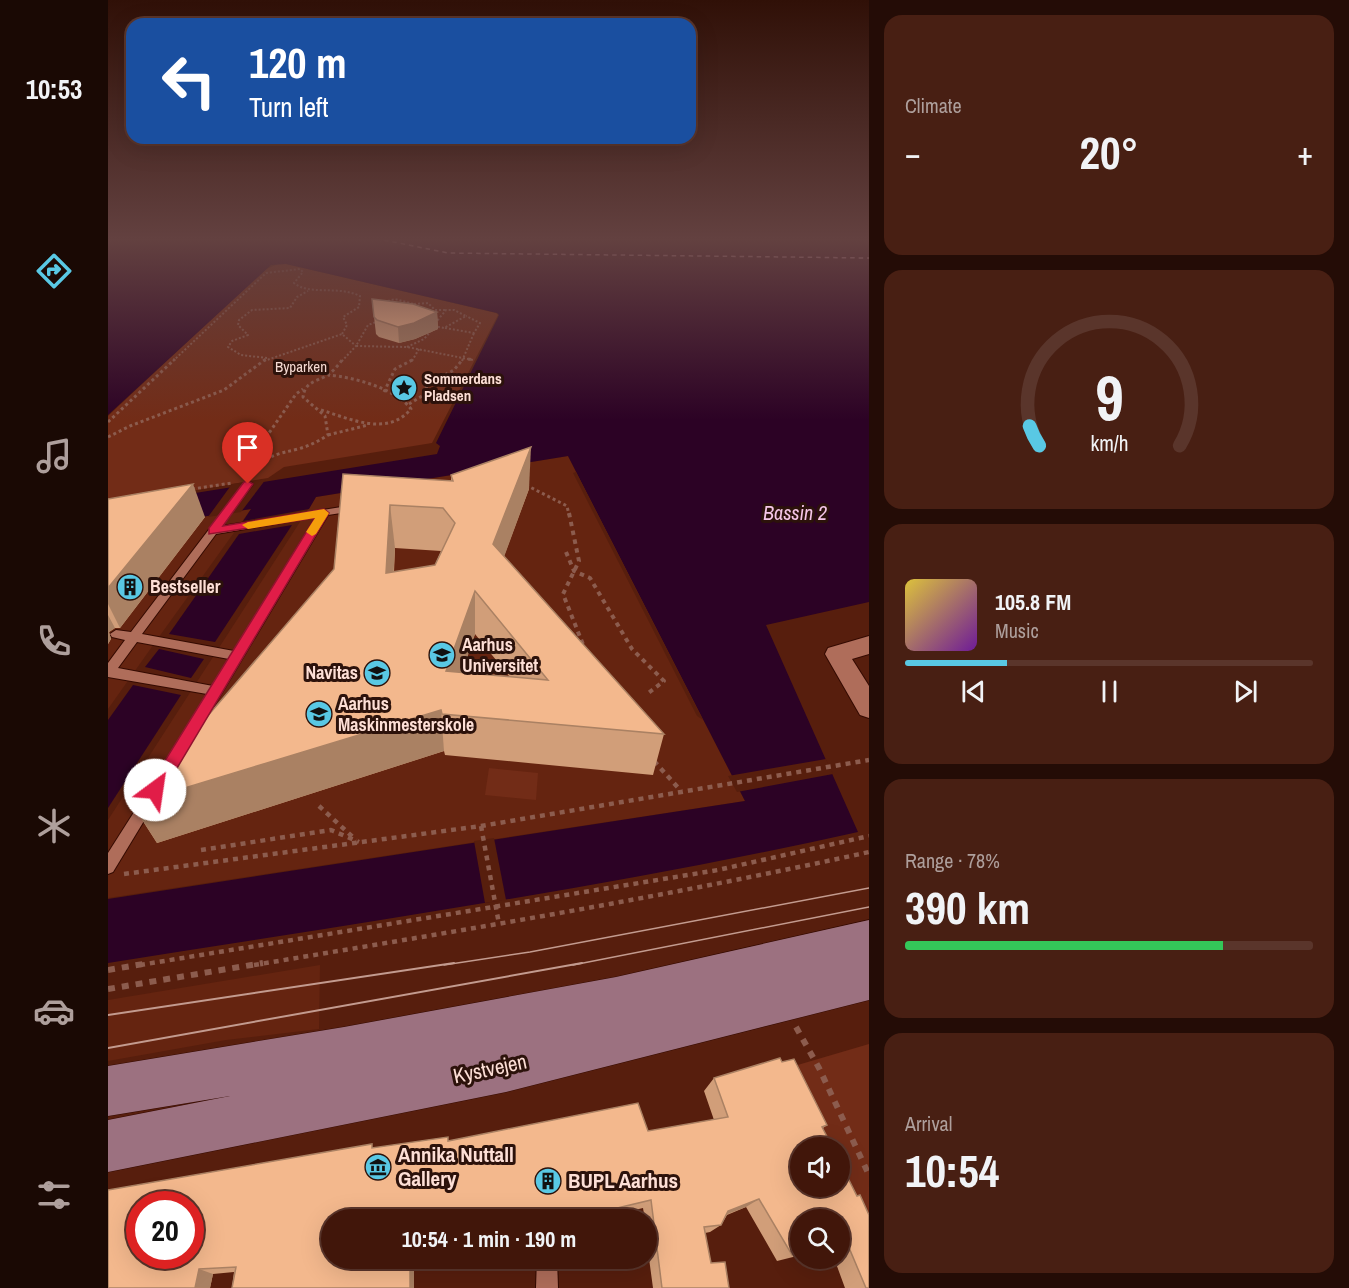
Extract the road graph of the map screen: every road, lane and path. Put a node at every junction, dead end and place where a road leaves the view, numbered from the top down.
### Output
1 (237, 300) edge
2 (295, 300) edge
3 (360, 300) edge
4 (387, 300) edge
5 (405, 300) edge
6 (414, 304) junction
7 (380, 305) edge
8 (411, 309) edge
9 (446, 310) junction
10 (374, 315) edge
11 (466, 316) junction
12 (431, 318) edge
13 (385, 319) edge
14 (437, 321) junction
15 (368, 325) junction
16 (425, 326) edge
17 (434, 326) junction
18 (444, 328) junction
19 (474, 333) junction
20 (342, 334) junction
21 (356, 346) junction
22 (407, 347) junction
23 (419, 350) junction
24 (267, 358) junction
25 (463, 359) junction
26 (473, 360) dead end
27 (328, 375) junction
28 (304, 388) junction
29 (384, 392) junction
30 (410, 404) junction
31 (320, 409) junction
32 (108, 422) edge
33 (370, 424) junction
34 (328, 435) junction
35 (108, 437) edge
36 (242, 472) dead end
37 (235, 482) dead end
38 (519, 482) edge
39 (248, 484) joint
40 (189, 490) edge
41 (370, 505) edge
42 (324, 513) junction
43 (213, 531) junction
44 (566, 552) dead end
45 (574, 571) junction
46 (116, 634) dead end
47 (134, 637) junction
48 (869, 645) edge
49 (237, 656) junction
50 (588, 656) edge
51 (108, 671) edge
52 (215, 691) junction
53 (648, 694) dead end
54 (869, 708) edge
55 (650, 756) edge
56 (869, 760) edge
57 (167, 771) edge
58 (155, 790) edge
59 (681, 792) junction
60 (319, 806) dead end
61 (482, 826) junction
62 (869, 836) edge
63 (358, 842) junction
64 (201, 850) dead end
65 (869, 852) edge
66 (113, 871) edge
67 (496, 904) junction
68 (499, 924) junction
69 (869, 942) edge
70 (108, 970) edge
71 (869, 978) edge
72 (108, 989) edge
73 (815, 1060) dead end
74 (108, 1091) edge
75 (108, 1146) edge
76 (869, 1175) edge
77 (547, 1269) edge
78 (547, 1288) edge

1 - 32 path
2 - 24 path
3 - 20 path
4 - 7 path
5 - 6 path
6 - 8 path
6 - 9 path
9 - 11 path
9 - 14 path
10 - 15 path
11 - 18 path
11 - 19 path
12 - 14 path
13 - 15 path
14 - 17 path
15 - 21 path
16 - 17 path
17 - 18 path
17 - 22 path
18 - 19 path
19 - 25 path
20 - 21 path
20 - 24 path
21 - 22 path
21 - 27 path
22 - 23 path
23 - 25 path
23 - 29 path
24 - 35 path
25 - 26 path
25 - 30 path
27 - 28 path
27 - 29 path
28 - 31 path
28 - 36 path
29 - 30 path
30 - 33 path
31 - 33 path
31 - 34 path
33 - 34 path
34 - 39 path
37 - 40 path
38 - 45 path
39 - 43 lane
41 - 42 lane
42 - 43 lane
42 - 49 lane
43 - 47 lane
44 - 45 path
45 - 50 path
45 - 53 path
46 - 47 lane
47 - 49 lane
47 - 51 lane
48 - 54 street
49 - 52 lane
51 - 52 lane
52 - 57 lane
55 - 59 path
56 - 59 path
58 - 66 lane
59 - 61 path
60 - 63 path
61 - 63 path
61 - 67 path
62 - 67 path
63 - 64 path
63 - 66 path
65 - 68 path
67 - 68 path
67 - 70 path
68 - 72 path
69 - 74 street
71 - 75 street, Kystvejen
73 - 76 path
77 - 78 lane

